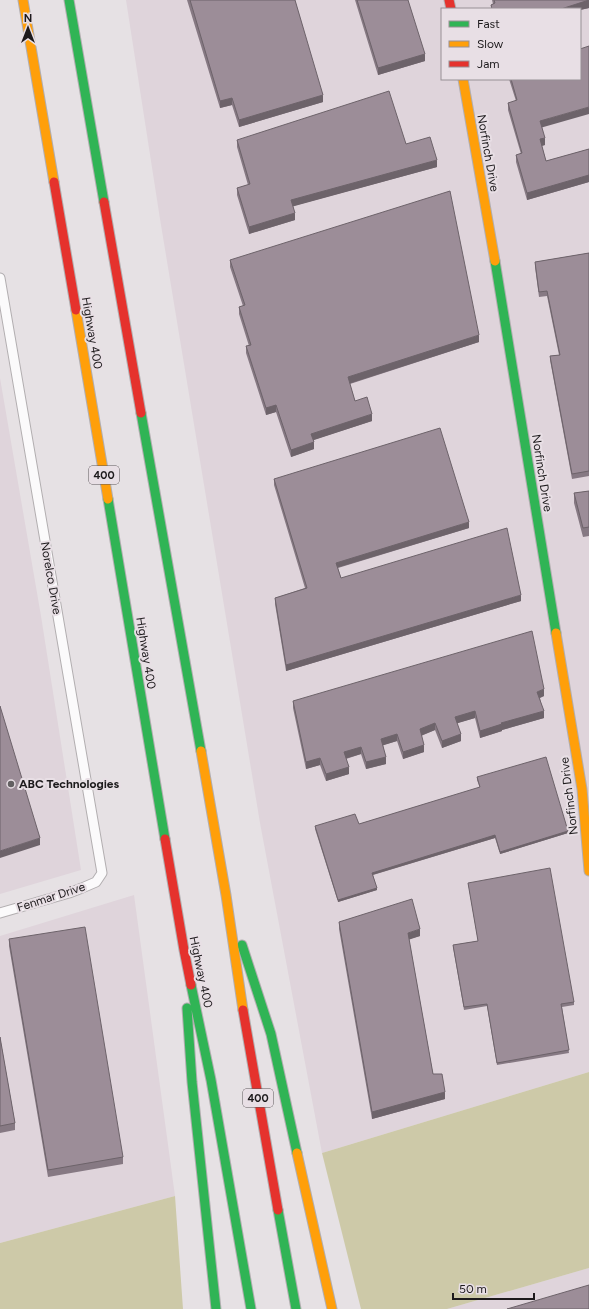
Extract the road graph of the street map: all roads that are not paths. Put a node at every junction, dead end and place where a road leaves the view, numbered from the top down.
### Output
1 (23, 0) edge
2 (69, 0) edge
3 (463, 80) edge
4 (0, 278) edge
5 (589, 871) edge
6 (100, 877) joint
7 (226, 895) junction
8 (0, 913) edge
9 (184, 950) junction
10 (216, 1309) edge
11 (251, 1309) edge
12 (296, 1309) edge
13 (332, 1309) edge

1 - 9 main road, Highway 400 / 400
2 - 7 main road, 400
3 - 5 main road, Norfinch Drive
4 - 6 street, Norelco Drive
6 - 8 street, Fenmar Drive
7 - 12 main road, 400
7 - 13 main road
9 - 10 main road
9 - 11 main road, Highway 400 / 400

